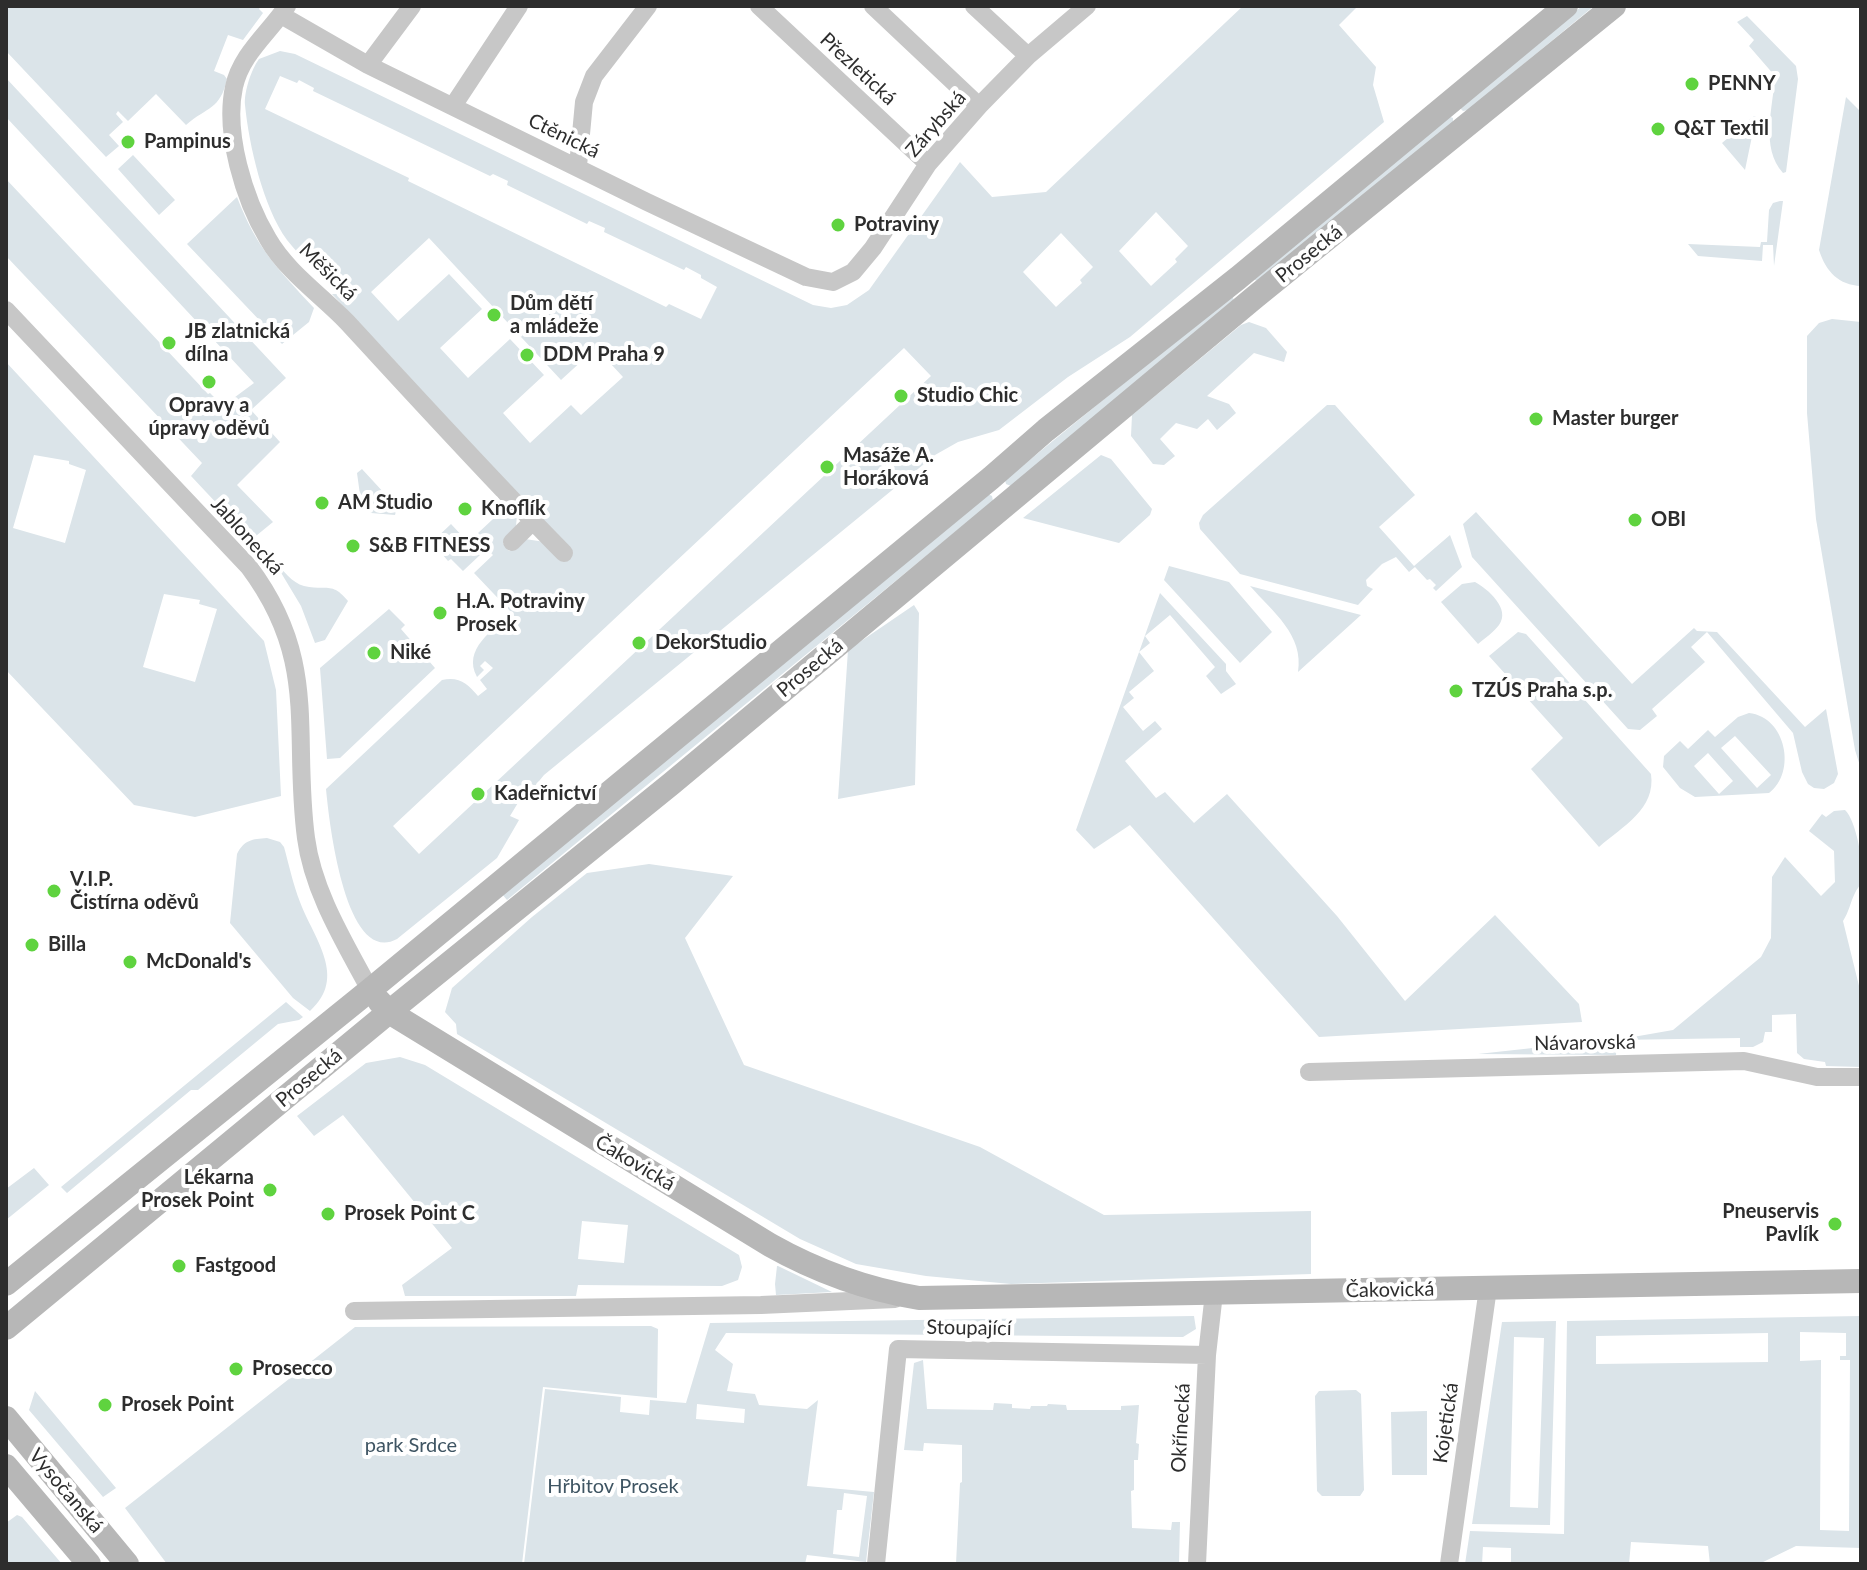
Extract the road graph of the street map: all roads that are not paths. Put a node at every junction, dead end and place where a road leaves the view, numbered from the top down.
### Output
1 (412, 6) edge
2 (519, 6) edge
3 (648, 6) edge
4 (759, 6) edge
5 (873, 6) edge
6 (974, 6) edge
7 (1087, 6) edge
8 (1566, 6) edge
9 (1614, 6) edge
10 (284, 10) edge
11 (1028, 56) junction
12 (368, 65) junction
13 (453, 106) junction
14 (979, 106) junction
15 (928, 164) junction
16 (578, 166) junction
17 (833, 282) joint
18 (6, 310) edge
19 (533, 521) junction
20 (512, 542) dead end
21 (564, 553) dead end
22 (370, 990) junction
23 (389, 1012) junction
24 (1309, 1072) dead end
25 (1861, 1077) edge
26 (1861, 1281) edge
27 (6, 1284) edge
28 (1488, 1288) junction
29 (1214, 1293) junction
30 (919, 1298) junction
31 (354, 1311) dead end
32 (6, 1328) edge
33 (1207, 1355) junction
34 (6, 1418) edge
35 (6, 1466) edge
36 (89, 1564) edge
37 (127, 1564) edge
38 (876, 1564) edge
39 (1197, 1564) edge
40 (1449, 1564) edge

1 - 12 street
2 - 13 street
3 - 16 street
4 - 15 street, Přezletická
5 - 14 street
6 - 11 street
7 - 11 street, Zárybská
8 - 22 main road, Prosecká
9 - 23 main road, Prosecká
10 - 12 street, Ctěnická
10 - 19 street, Měšická
11 - 14 street, Zárybská
12 - 13 street, Ctěnická
13 - 16 street, Ctěnická
14 - 15 street, Zárybská
15 - 17 street, Zárybská
16 - 17 street, Ctěnická
18 - 22 street, Jablonecká
19 - 20 street
19 - 21 street, Měšická
22 - 23 main road, Čakovická
22 - 27 main road, Prosecká
23 - 30 main road, Čakovická
23 - 32 main road, Prosecká
24 - 25 street, Návarovská
26 - 28 main road, Čakovická
28 - 29 main road, Čakovická
28 - 40 street, Kojetická
29 - 30 main road, Čakovická
29 - 33 street, Okřínecká
30 - 31 street, Čakovická
33 - 38 street, Stoupající
33 - 39 street, Okřínecká
34 - 37 main road, Vysočanská
35 - 36 main road, Vysočanská

